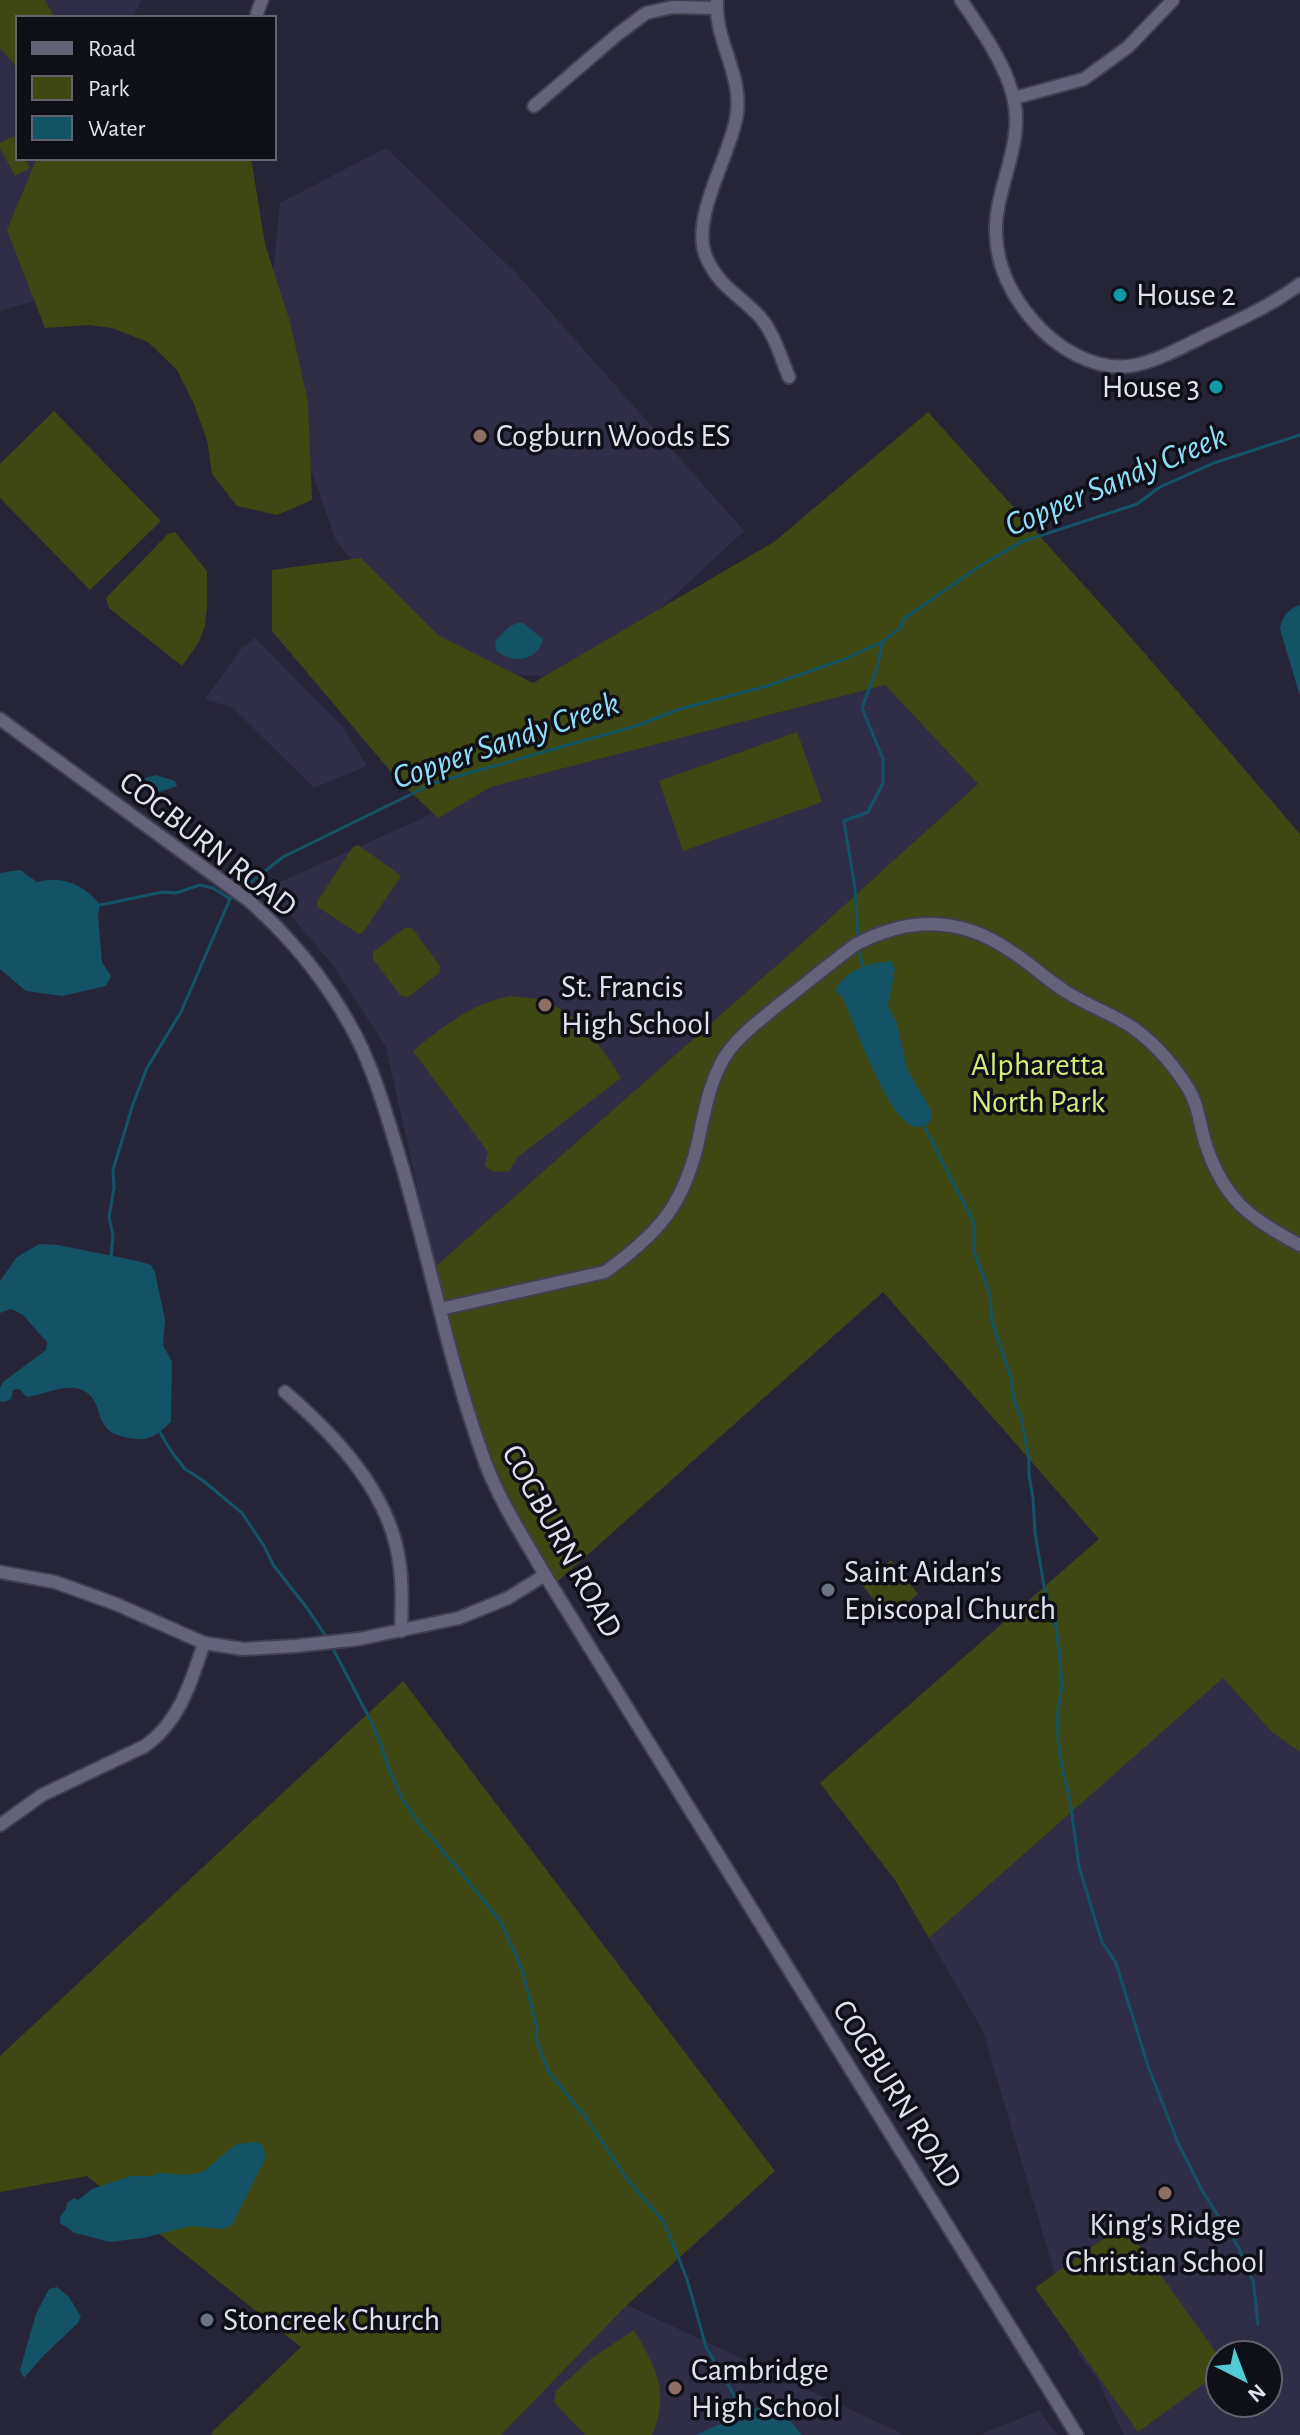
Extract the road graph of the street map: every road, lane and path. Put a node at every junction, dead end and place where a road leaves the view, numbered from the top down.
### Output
1 (961, 0) edge
2 (1173, 0) edge
3 (717, 4) edge
4 (1014, 98) junction
5 (534, 106) dead end
6 (1300, 284) edge
7 (789, 377) dead end
8 (0, 719) edge
9 (1300, 1245) edge
10 (440, 1309) junction
11 (285, 1392) dead end
12 (0, 1572) edge
13 (545, 1575) junction
14 (401, 1631) junction
15 (204, 1643) junction
16 (0, 1825) edge
17 (1077, 2435) edge

1 - 4 street
2 - 4 street
3 - 5 street
3 - 7 street
4 - 6 street
8 - 10 street, COGBURN ROAD
9 - 10 street
10 - 13 street, COGBURN ROAD
11 - 14 street
12 - 15 street
13 - 14 street
13 - 17 street, COGBURN ROAD
14 - 15 street
15 - 16 street

